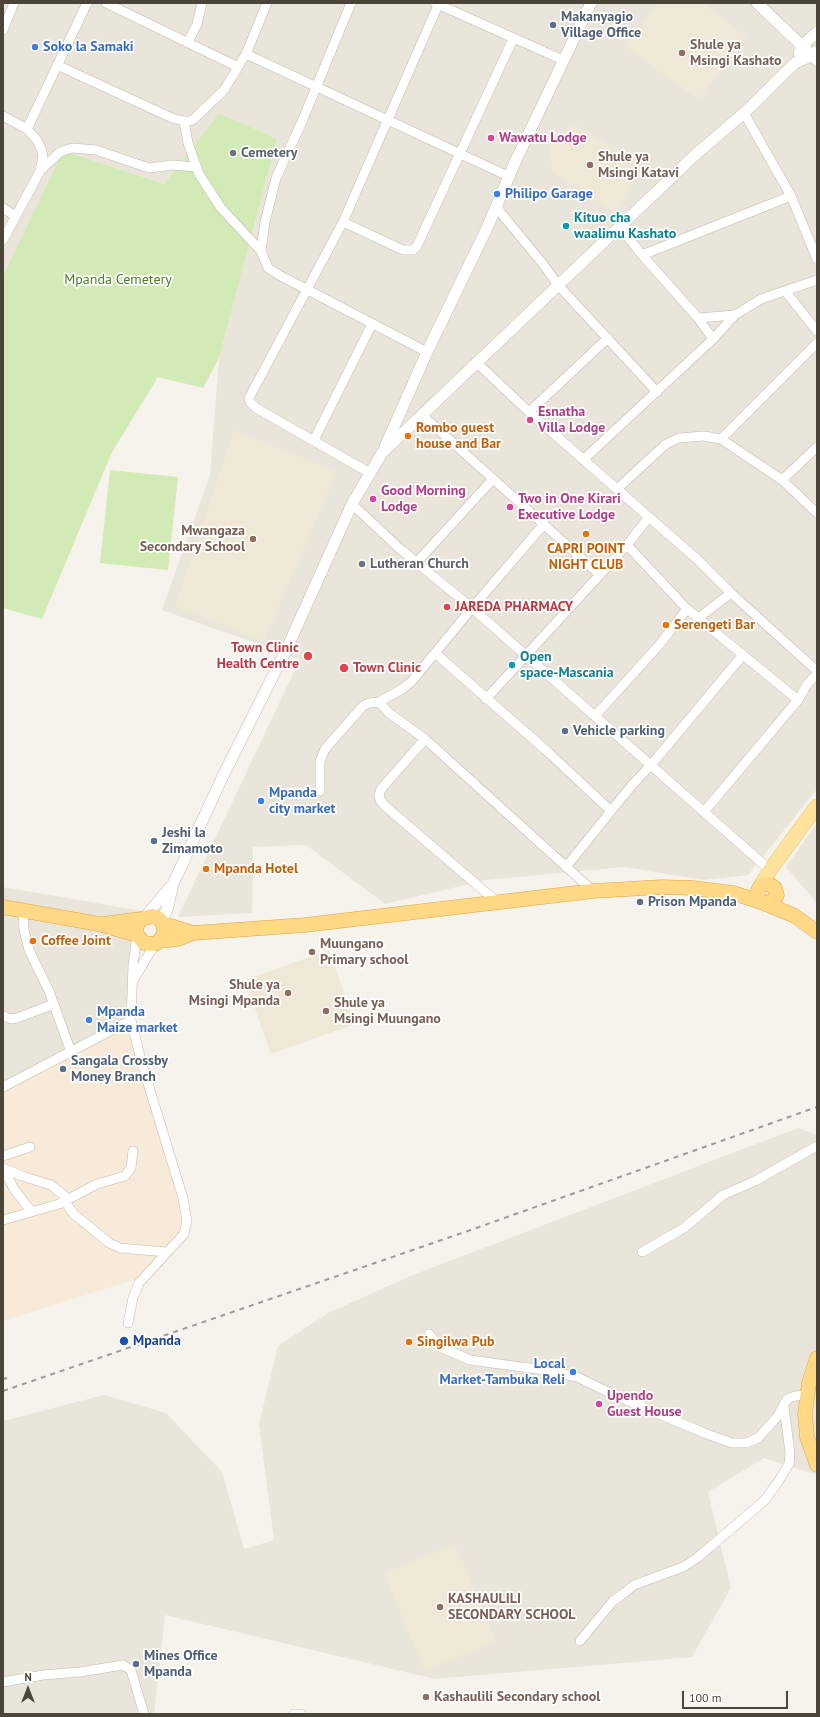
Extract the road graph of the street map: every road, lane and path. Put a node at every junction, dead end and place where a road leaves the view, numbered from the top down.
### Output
1 (14, 3) edge
2 (87, 3) edge
3 (106, 3) edge
4 (202, 3) edge
5 (267, 3) edge
6 (351, 3) edge
7 (591, 3) edge
8 (757, 3) edge
9 (438, 4) edge
10 (3, 30) edge
11 (817, 32) edge
12 (513, 39) junction
13 (188, 42) junction
14 (802, 46) junction
15 (246, 54) junction
16 (816, 55) edge
17 (563, 60) junction
18 (795, 63) junction
19 (57, 65) junction
20 (238, 67) junction
21 (316, 87) junction
22 (744, 113) junction
23 (3, 116) edge
24 (387, 120) junction
25 (184, 122) junction
26 (27, 129) junction
27 (459, 154) junction
28 (195, 167) junction
29 (40, 171) junction
30 (510, 177) junction
31 (791, 196) junction
32 (3, 208) edge
33 (498, 208) dead end
34 (15, 216) junction
35 (343, 222) junction
36 (620, 227) junction
37 (3, 240) edge
38 (261, 251) junction
39 (642, 255) junction
40 (817, 259) edge
41 (817, 280) edge
42 (558, 285) junction
43 (308, 290) junction
44 (785, 291) junction
45 (735, 315) junction
46 (698, 318) junction
47 (372, 324) junction
48 (817, 331) edge
49 (608, 338) junction
50 (713, 339) junction
51 (817, 343) edge
52 (427, 352) junction
53 (476, 362) junction
54 (657, 392) junction
55 (529, 412) junction
56 (422, 415) junction
57 (721, 439) junction
58 (314, 440) junction
59 (817, 447) edge
60 (382, 453) junction
61 (583, 460) junction
62 (370, 473) junction
63 (493, 479) junction
64 (782, 480) junction
65 (617, 489) junction
66 (352, 504) junction
67 (817, 513) edge
68 (649, 517) junction
69 (544, 524) junction
70 (627, 545) junction
71 (417, 562) junction
72 (600, 575) junction
73 (731, 593) junction
74 (472, 608) junction
75 (687, 609) junction
76 (697, 619) junction
77 (435, 653) junction
78 (526, 656) junction
79 (742, 656) junction
80 (817, 671) edge
81 (817, 674) edge
82 (486, 698) junction
83 (798, 700) junction
84 (379, 702) junction
85 (595, 716) junction
86 (426, 739) junction
87 (651, 765) junction
88 (320, 791) dead end
89 (817, 806) edge
90 (611, 812) junction
91 (704, 812) junction
92 (774, 865) junction
93 (566, 867) junction
94 (173, 884) junction
95 (760, 887) junction
96 (776, 890) junction
97 (593, 891) junction
98 (733, 893) junction
99 (497, 902) junction
100 (763, 902) junction
101 (3, 907) edge
102 (23, 911) junction
103 (795, 916) junction
104 (144, 918) junction
105 (163, 923) junction
106 (99, 924) junction
107 (817, 932) edge
108 (193, 933) junction
109 (137, 935) junction
110 (157, 943) junction
111 (133, 980) junction
112 (54, 1004) junction
113 (3, 1016) edge
114 (131, 1020) junction
115 (71, 1052) junction
116 (3, 1087) edge
117 (817, 1146) edge
118 (30, 1147) dead end
119 (133, 1151) dead end
120 (3, 1156) edge
121 (3, 1168) edge
122 (66, 1200) junction
123 (31, 1211) junction
124 (3, 1220) edge
125 (166, 1252) junction
126 (642, 1252) dead end
127 (128, 1323) dead end
128 (429, 1334) dead end
129 (817, 1358) edge
130 (806, 1395) junction
131 (784, 1406) junction
132 (817, 1465) edge
133 (580, 1641) dead end
134 (3, 1682) edge
135 (144, 1714) edge
136 (294, 1714) edge
137 (301, 1714) edge

1 - 10 street
2 - 19 street
3 - 13 street
4 - 13 street
5 - 15 street
6 - 21 street
7 - 17 street
8 - 14 street
9 - 12 street
9 - 24 street
11 - 14 street
12 - 17 street
12 - 27 street
13 - 20 street
14 - 16 street
14 - 18 street
15 - 20 street
15 - 21 street
16 - 18 street
17 - 30 street
18 - 22 street
19 - 25 street
19 - 26 street
20 - 25 street
21 - 24 street
21 - 38 street
22 - 31 street
22 - 36 street
23 - 26 street
24 - 27 street
24 - 35 street
25 - 28 street
26 - 29 street
27 - 30 street
27 - 35 street
28 - 29 street
28 - 38 street
29 - 34 street
30 - 52 street
31 - 39 street
31 - 40 street
32 - 34 street
33 - 42 street
34 - 37 street
35 - 43 street
36 - 39 street
36 - 42 street
38 - 43 street
39 - 46 street
41 - 44 street
42 - 49 street
42 - 53 street
43 - 47 street
43 - 58 street
44 - 45 street
44 - 48 street
45 - 46 street
45 - 50 street
46 - 50 street
47 - 52 street
47 - 58 street
49 - 54 street
49 - 55 street
50 - 54 street
51 - 57 street
52 - 60 street
53 - 55 street
53 - 56 street
54 - 61 street
55 - 61 street
56 - 60 street
56 - 63 street
57 - 64 street
57 - 65 street
58 - 62 street
59 - 64 street
60 - 62 street
61 - 65 street
62 - 66 street
63 - 69 street
63 - 71 street
64 - 67 street
65 - 68 street
66 - 71 street
66 - 94 street
68 - 70 street
68 - 73 street
69 - 72 street
69 - 74 street
70 - 72 street
70 - 75 street
71 - 74 street
72 - 78 street
73 - 76 street
73 - 80 street
74 - 77 street
74 - 78 street
75 - 76 street
75 - 85 street
76 - 79 street
77 - 82 street
77 - 84 street
78 - 82 street
78 - 85 street
79 - 83 street
79 - 87 street
81 - 83 street
82 - 90 street
83 - 91 street
84 - 86 street
84 - 88 street
85 - 87 street
86 - 93 street
86 - 99 street
87 - 90 street
87 - 91 street
89 - 92 main road
90 - 93 street
91 - 92 street
92 - 95 main road
92 - 96 main road
93 - 97 street
94 - 104 street
94 - 105 street
95 - 96 highway
95 - 98 highway
95 - 100 highway
96 - 100 highway
96 - 103 highway
97 - 98 highway
97 - 99 highway
98 - 100 highway
99 - 108 highway
100 - 103 highway
101 - 102 highway
102 - 106 highway
102 - 112 street
103 - 107 highway
104 - 105 highway
104 - 106 highway
104 - 109 highway
105 - 108 highway
105 - 110 highway
106 - 109 highway
108 - 110 highway
109 - 110 highway
109 - 111 street
110 - 111 street
111 - 114 street
112 - 113 street
112 - 115 street
114 - 115 street
114 - 125 street
115 - 116 street
117 - 126 street
118 - 120 street
119 - 122 street
121 - 122 street
121 - 123 street
122 - 123 street
122 - 125 street
123 - 124 street
125 - 127 street
128 - 131 street
129 - 130 highway
130 - 131 street
130 - 132 highway
131 - 133 street
134 - 135 street
136 - 137 street

